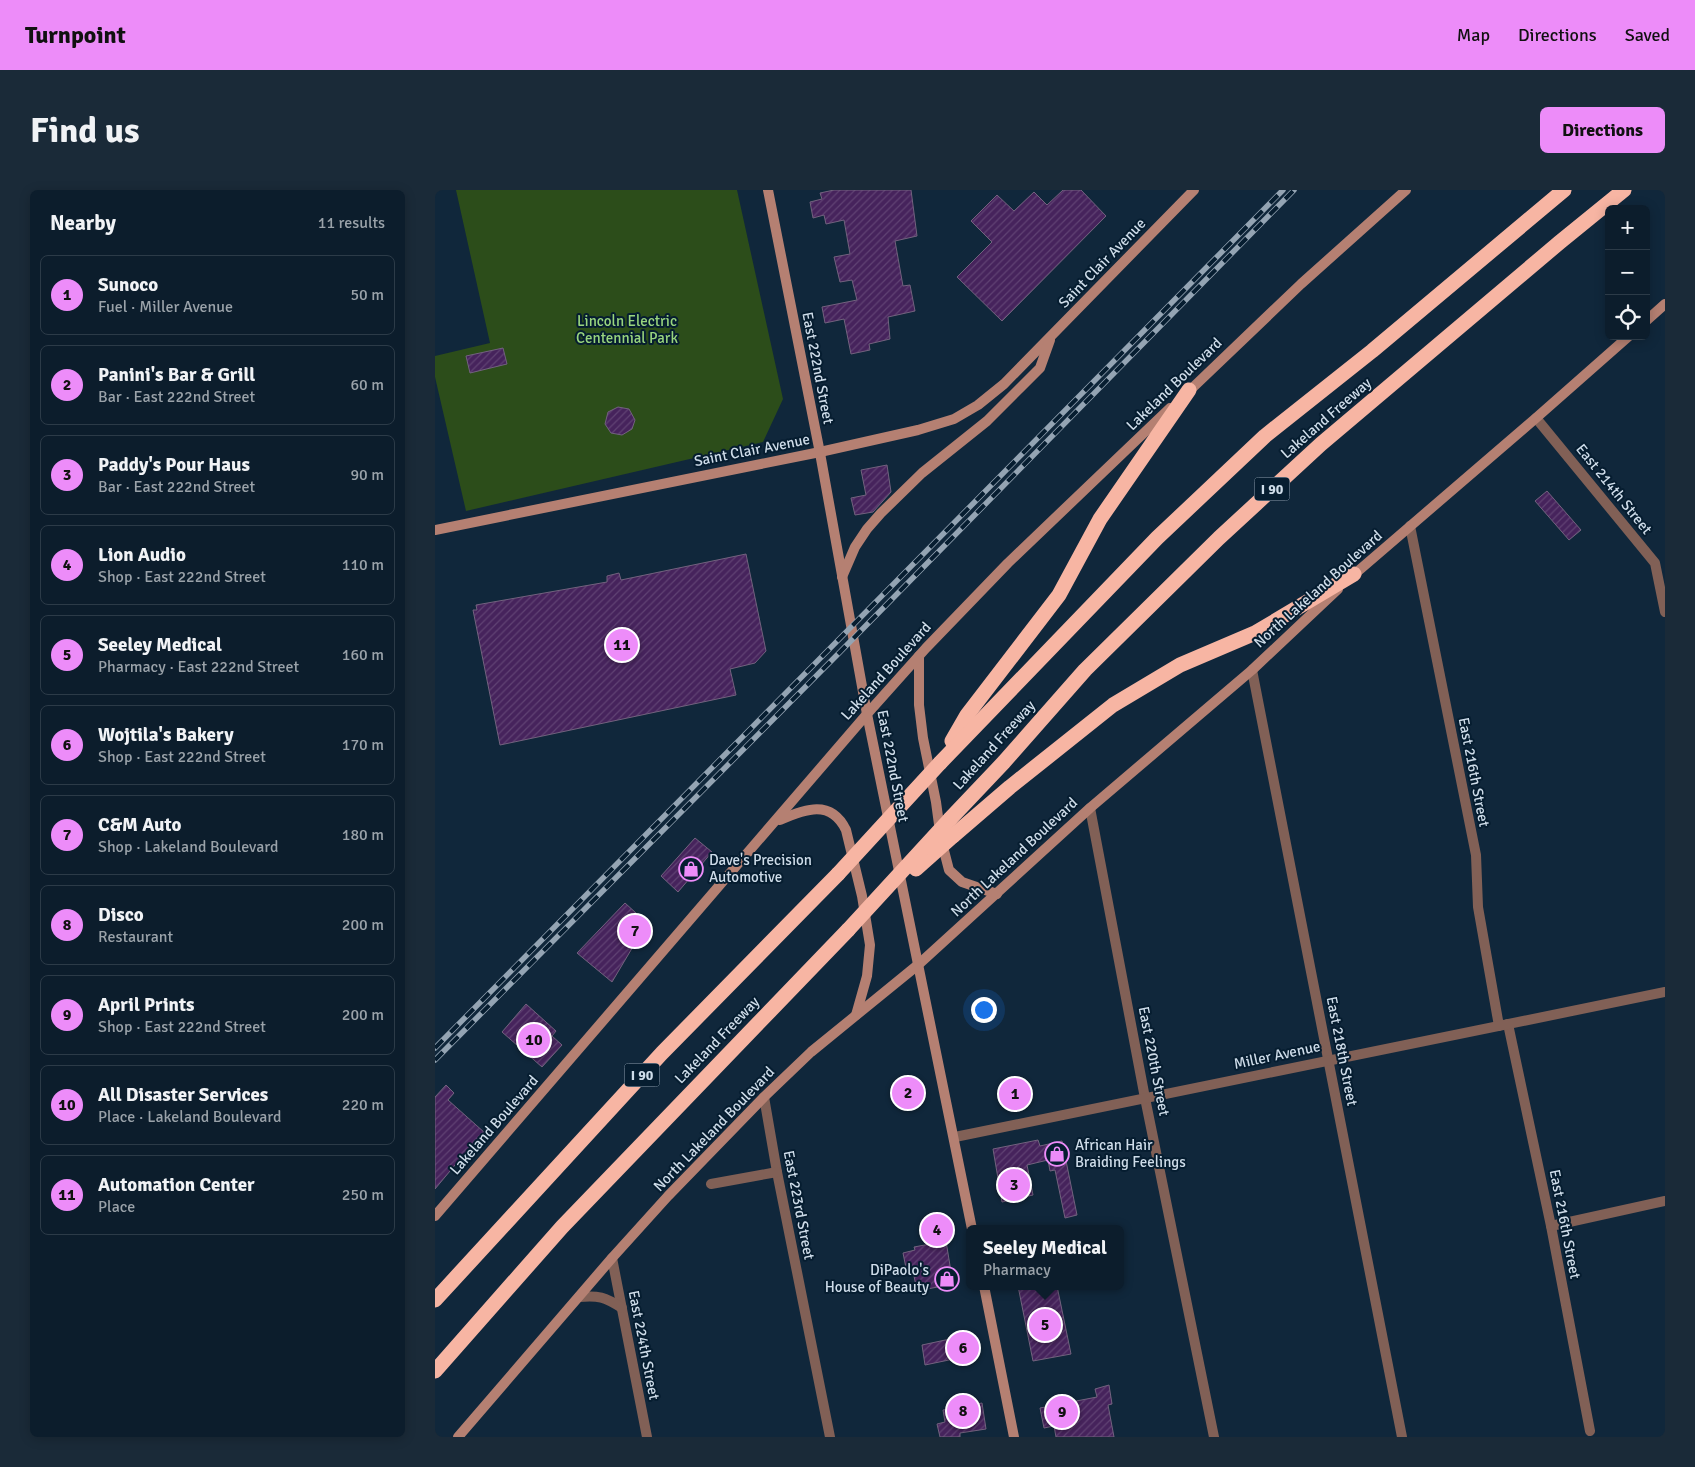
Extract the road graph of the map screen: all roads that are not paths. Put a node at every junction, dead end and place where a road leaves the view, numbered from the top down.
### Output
1 (768, 190) edge
2 (1194, 190) edge
3 (1406, 190) edge
4 (1564, 190) edge
5 (1624, 190) edge
6 (1665, 304) edge
7 (1650, 317) edge
8 (1051, 336) junction
9 (1624, 340) edge
10 (1189, 390) junction
11 (1536, 418) junction
12 (819, 452) junction
13 (1410, 526) junction
14 (435, 530) edge
15 (1354, 574) junction
16 (842, 578) junction
17 (1665, 612) edge
18 (919, 656) junction
19 (1252, 670) junction
20 (867, 714) junction
21 (940, 763) junction
22 (1090, 808) junction
23 (776, 821) junction
24 (997, 894) junction
25 (848, 930) junction
26 (919, 964) junction
27 (1665, 992) edge
28 (856, 1014) junction
29 (1504, 1025) junction
30 (1329, 1060) junction
31 (763, 1097) junction
32 (1145, 1098) junction
33 (955, 1137) junction
34 (777, 1172) junction
35 (711, 1184) dead end
36 (1665, 1201) edge
37 (435, 1216) edge
38 (972, 1225) edge
39 (1551, 1226) junction
40 (612, 1258) junction
41 (451, 1282) junction
42 (985, 1290) edge
43 (435, 1296) edge
44 (579, 1297) junction
45 (435, 1300) edge
46 (622, 1308) junction
47 (472, 1330) junction
48 (435, 1371) edge
49 (435, 1382) edge
50 (1590, 1431) dead end
51 (458, 1437) edge
52 (647, 1437) edge
53 (830, 1437) edge
54 (1014, 1437) edge
55 (1214, 1437) edge
56 (1402, 1437) edge

1 - 12 street, East 222nd Street
2 - 8 street, Saint Clair Avenue
3 - 10 street, Lakeland Boulevard
4 - 21 highway, Lakeland Freeway / I 90
5 - 25 highway, Lakeland Freeway / I 90, bridge
6 - 7 street
8 - 12 street, Saint Clair Avenue
8 - 16 street
9 - 11 street, North Lakeland Boulevard
10 - 18 street, Lakeland Boulevard
10 - 21 highway
11 - 13 street, North Lakeland Boulevard
11 - 17 street, East 214th Street
12 - 14 street, Saint Clair Avenue
12 - 16 street, East 222nd Street
13 - 15 street, North Lakeland Boulevard
13 - 29 street, East 216th Street
15 - 19 street, North Lakeland Boulevard
15 - 25 highway, bridge
16 - 20 street, East 222nd Street
18 - 20 street, Lakeland Boulevard
18 - 24 street
19 - 22 street, North Lakeland Boulevard
19 - 30 street, East 218th Street
20 - 23 street, Lakeland Boulevard
20 - 26 street, East 222nd Street
21 - 41 highway, Lakeland Freeway / I 90, bridge
22 - 24 street, North Lakeland Boulevard
22 - 32 street, East 220th Street
23 - 28 street
23 - 37 street, Lakeland Boulevard
24 - 26 street, North Lakeland Boulevard
25 - 47 highway, Lakeland Freeway / I 90
26 - 28 street, North Lakeland Boulevard
26 - 33 street, East 222nd Street
27 - 29 street, Miller Avenue
28 - 31 street, North Lakeland Boulevard
29 - 30 street, Miller Avenue
29 - 39 street, East 216th Street
30 - 32 street, Miller Avenue
30 - 56 street, East 218th Street
31 - 34 street, East 223rd Street
31 - 40 street, North Lakeland Boulevard
32 - 33 street, Miller Avenue
32 - 55 street, East 220th Street
33 - 38 street, East 222nd Street
34 - 35 street
34 - 53 street, East 223rd Street
36 - 39 street
39 - 50 street, East 216th Street
40 - 44 street, North Lakeland Boulevard
40 - 46 street, East 224th Street
41 - 43 highway
41 - 45 highway, Lakeland Freeway / I 90
42 - 54 street
44 - 46 street
44 - 51 street, North Lakeland Boulevard
46 - 52 street, East 224th Street
47 - 48 highway, Lakeland Freeway / I 90
47 - 49 highway

